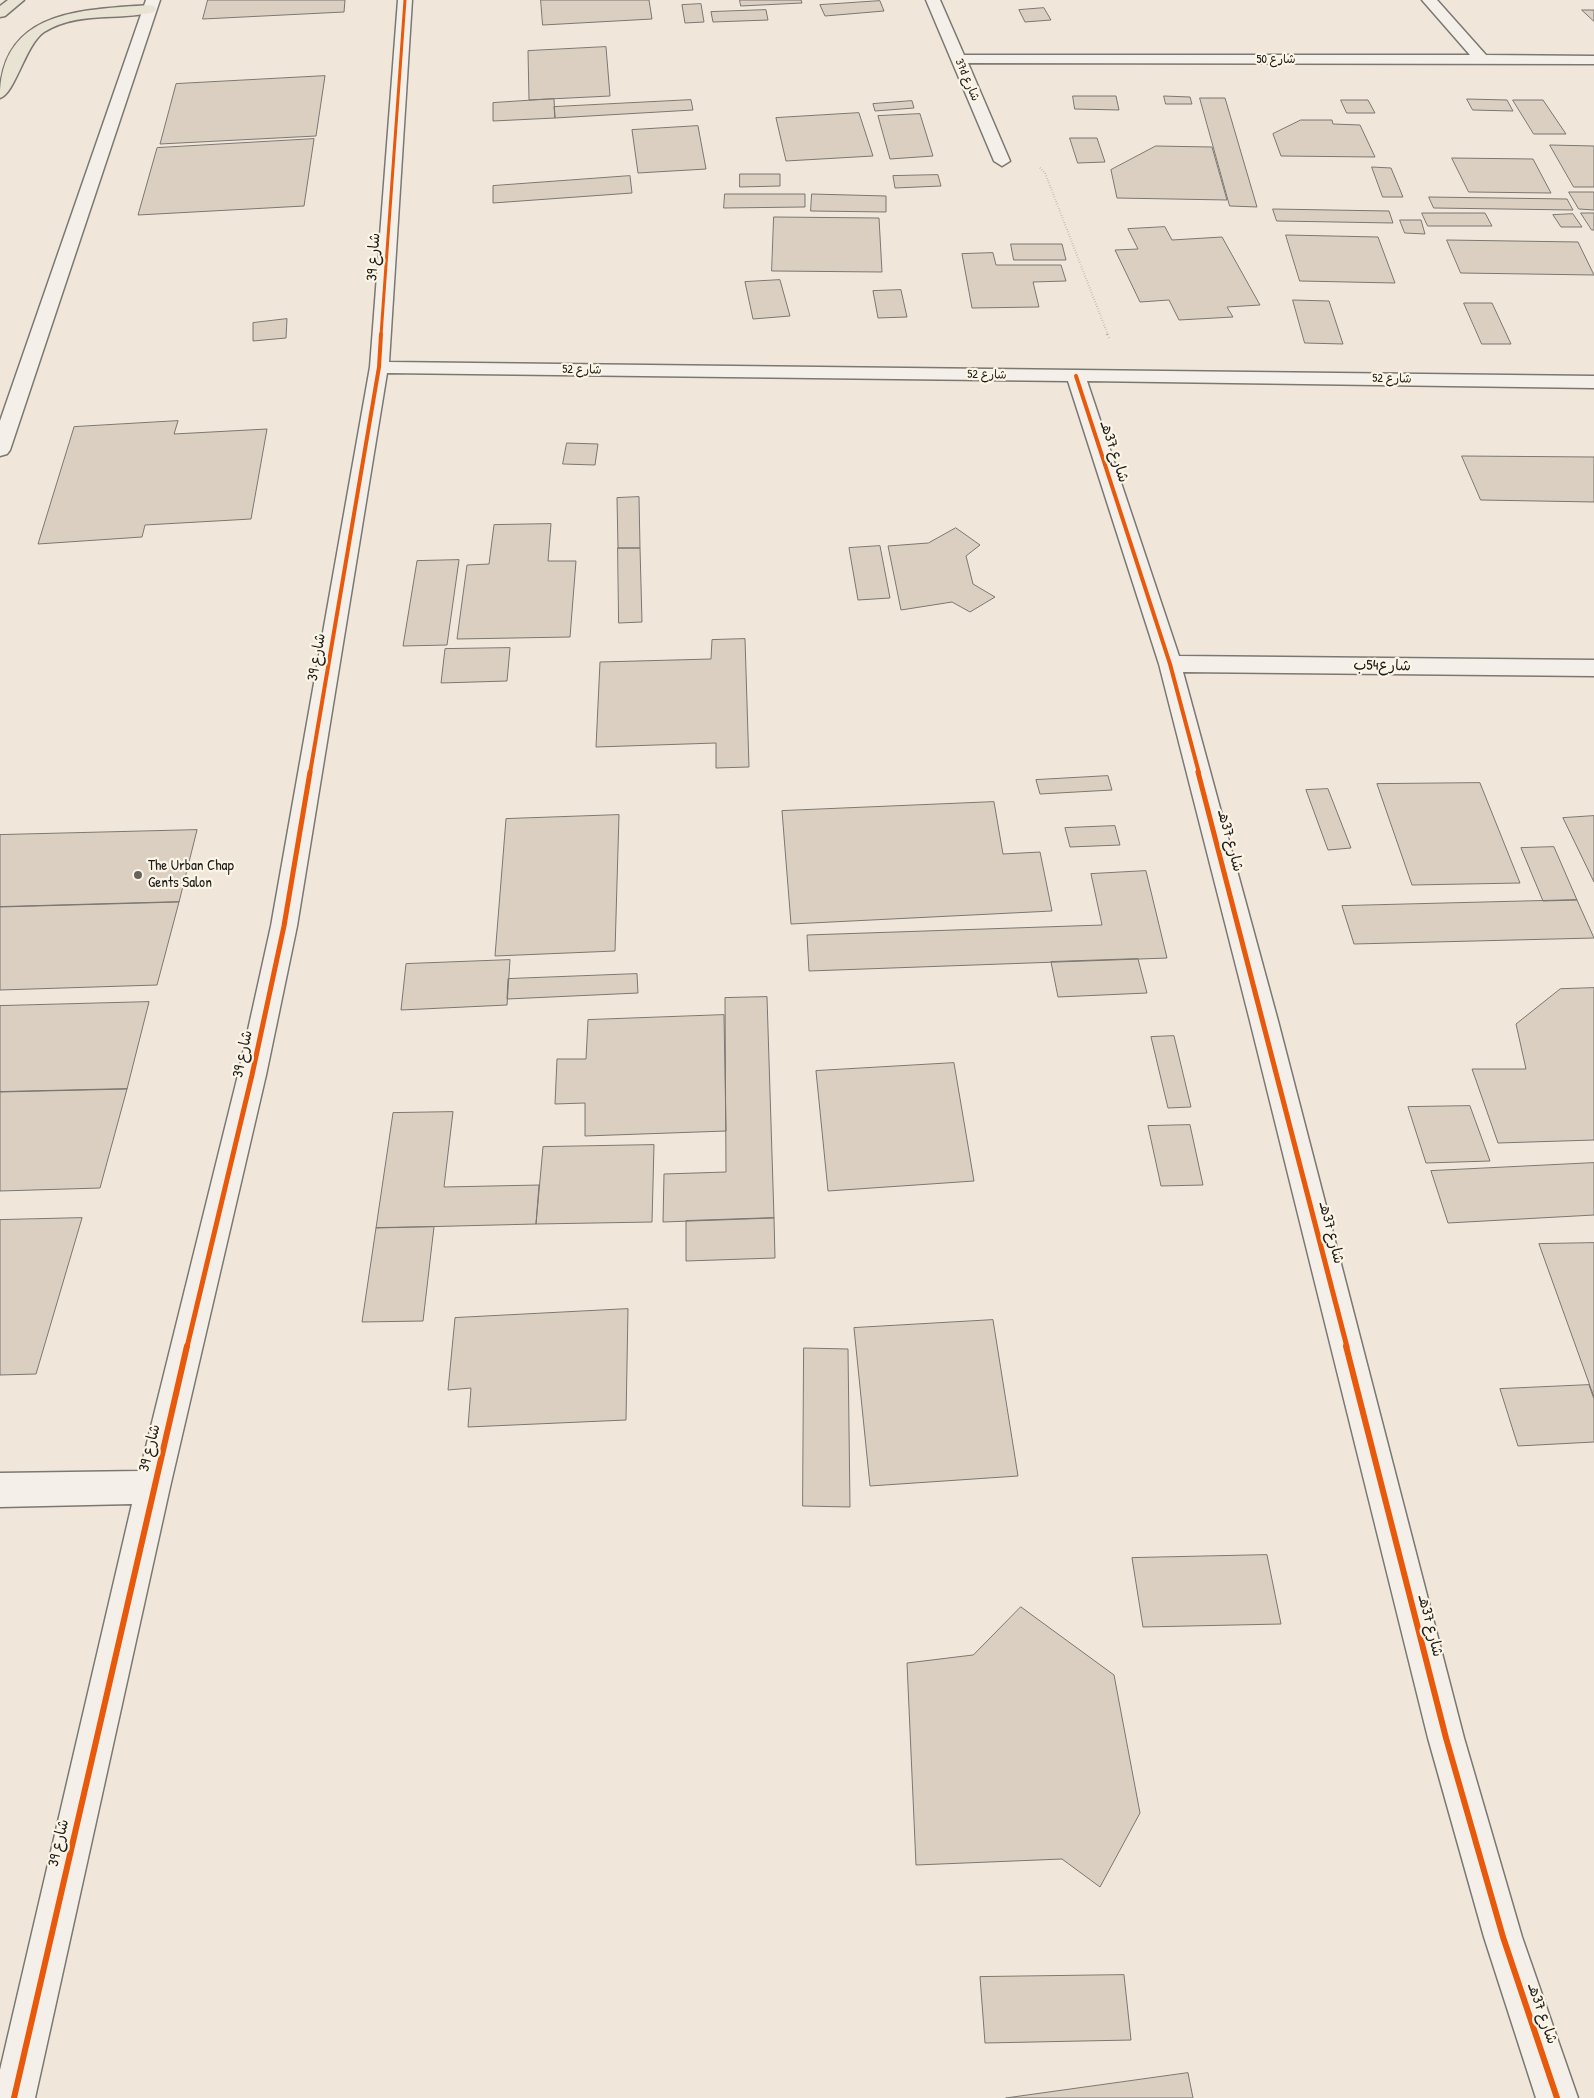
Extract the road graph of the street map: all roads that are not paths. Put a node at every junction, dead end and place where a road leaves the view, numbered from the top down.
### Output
1 (17, 0) edge
2 (404, 0) edge
3 (933, 0) edge
4 (1429, 0) edge
5 (150, 3) edge
6 (0, 13) edge
7 (958, 59) junction
8 (1482, 60) junction
9 (1594, 60) edge
10 (0, 93) edge
11 (1000, 158) road end
12 (379, 367) junction
13 (1076, 376) junction
14 (1594, 382) edge
15 (0, 450) edge
16 (1170, 664) junction
17 (1594, 668) edge
18 (153, 1487) junction
19 (0, 1490) edge
20 (14, 2098) edge
21 (1557, 2098) edge

1 - 6 main road
2 - 12 street, شارع 39
3 - 7 street, 37d شارع
4 - 8 street
5 - 10 main road
5 - 15 street
7 - 8 street, شارع 50
7 - 11 street, 37d شارع
8 - 9 street, شارع 50
12 - 13 street, شارع 52
12 - 18 street, شارع 39
13 - 14 street, شارع 52
13 - 16 street, شارع 37هـ
16 - 17 street, شارع54ب
16 - 21 street, شارع 37هـ
18 - 19 street
18 - 20 street, شارع 39

